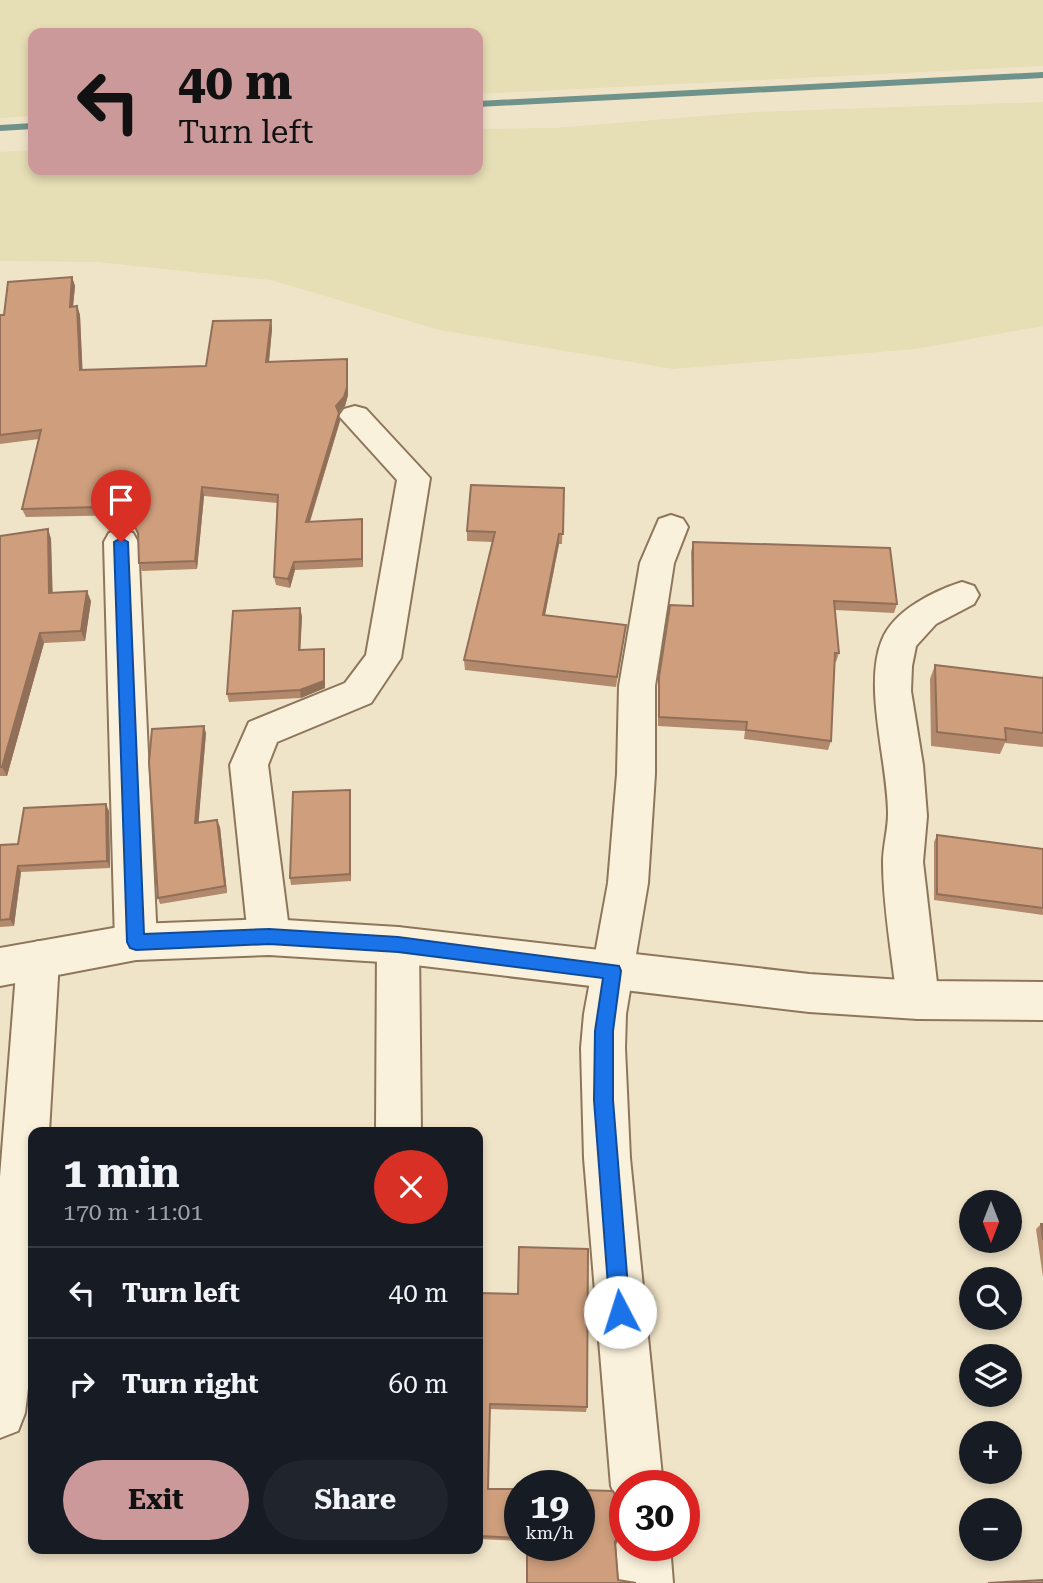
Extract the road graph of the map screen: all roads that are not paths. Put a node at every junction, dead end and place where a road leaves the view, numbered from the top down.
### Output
1 (355, 416) dead end
2 (671, 527) dead end
3 (121, 542) dead end
4 (961, 596) dead end
5 (269, 937) junction
6 (136, 942) junction
7 (398, 945) junction
8 (19, 963) edge
9 (612, 971) junction
10 (918, 1000) junction
11 (1043, 1001) edge
12 (399, 1127) edge
13 (0, 1413) edge
14 (635, 1470) edge
15 (644, 1561) edge
16 (646, 1583) edge

1 - 5 street
2 - 9 street
3 - 6 street
4 - 10 street
5 - 6 street
5 - 7 street
6 - 8 street
7 - 9 street
7 - 12 street
8 - 13 street
9 - 10 street
9 - 14 street
10 - 11 street
15 - 16 street

